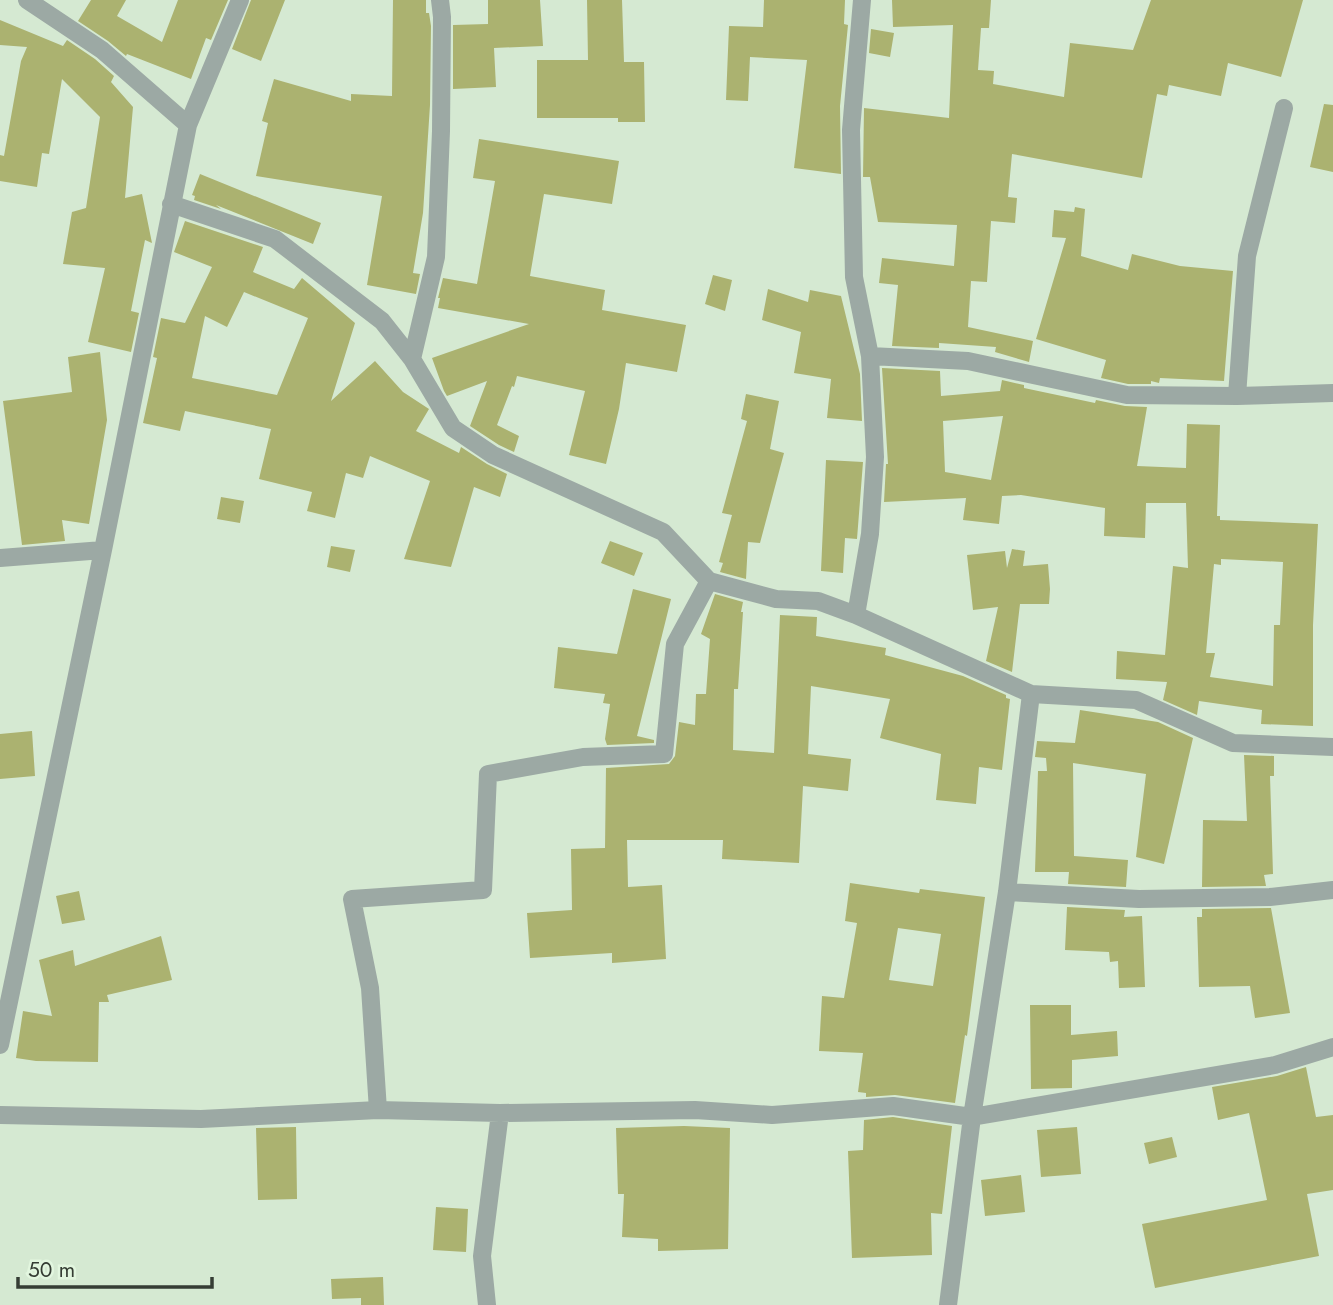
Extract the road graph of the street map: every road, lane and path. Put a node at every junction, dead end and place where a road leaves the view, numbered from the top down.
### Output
1 (27, 0) edge
2 (240, 0) edge
3 (440, 0) edge
4 (862, 0) edge
5 (1284, 108) dead end
6 (188, 125) junction
7 (171, 204) junction
8 (870, 356) junction
9 (412, 359) junction
10 (1333, 393) edge
11 (1237, 396) junction
12 (103, 550) junction
13 (0, 558) edge
14 (709, 581) junction
15 (856, 615) junction
16 (1031, 694) junction
17 (1333, 747) edge
18 (1333, 890) edge
19 (1007, 892) junction
20 (5, 1002) edge
21 (0, 1045) edge
22 (1333, 1047) edge
23 (378, 1111) junction
24 (500, 1113) junction
25 (0, 1115) edge
26 (972, 1117) junction
27 (487, 1305) edge
28 (948, 1305) edge

1 - 6 street
2 - 6 street
3 - 9 street
4 - 8 street
5 - 11 street
6 - 7 street
7 - 9 street
7 - 12 street
8 - 11 street
8 - 15 street
9 - 14 street
10 - 11 street
12 - 13 street
12 - 20 street
14 - 15 street
14 - 23 street
15 - 16 street
16 - 17 street
16 - 19 street
18 - 19 street
19 - 26 street
20 - 21 street
22 - 26 street
23 - 24 street
23 - 25 street
24 - 26 street
24 - 27 street
26 - 28 street

